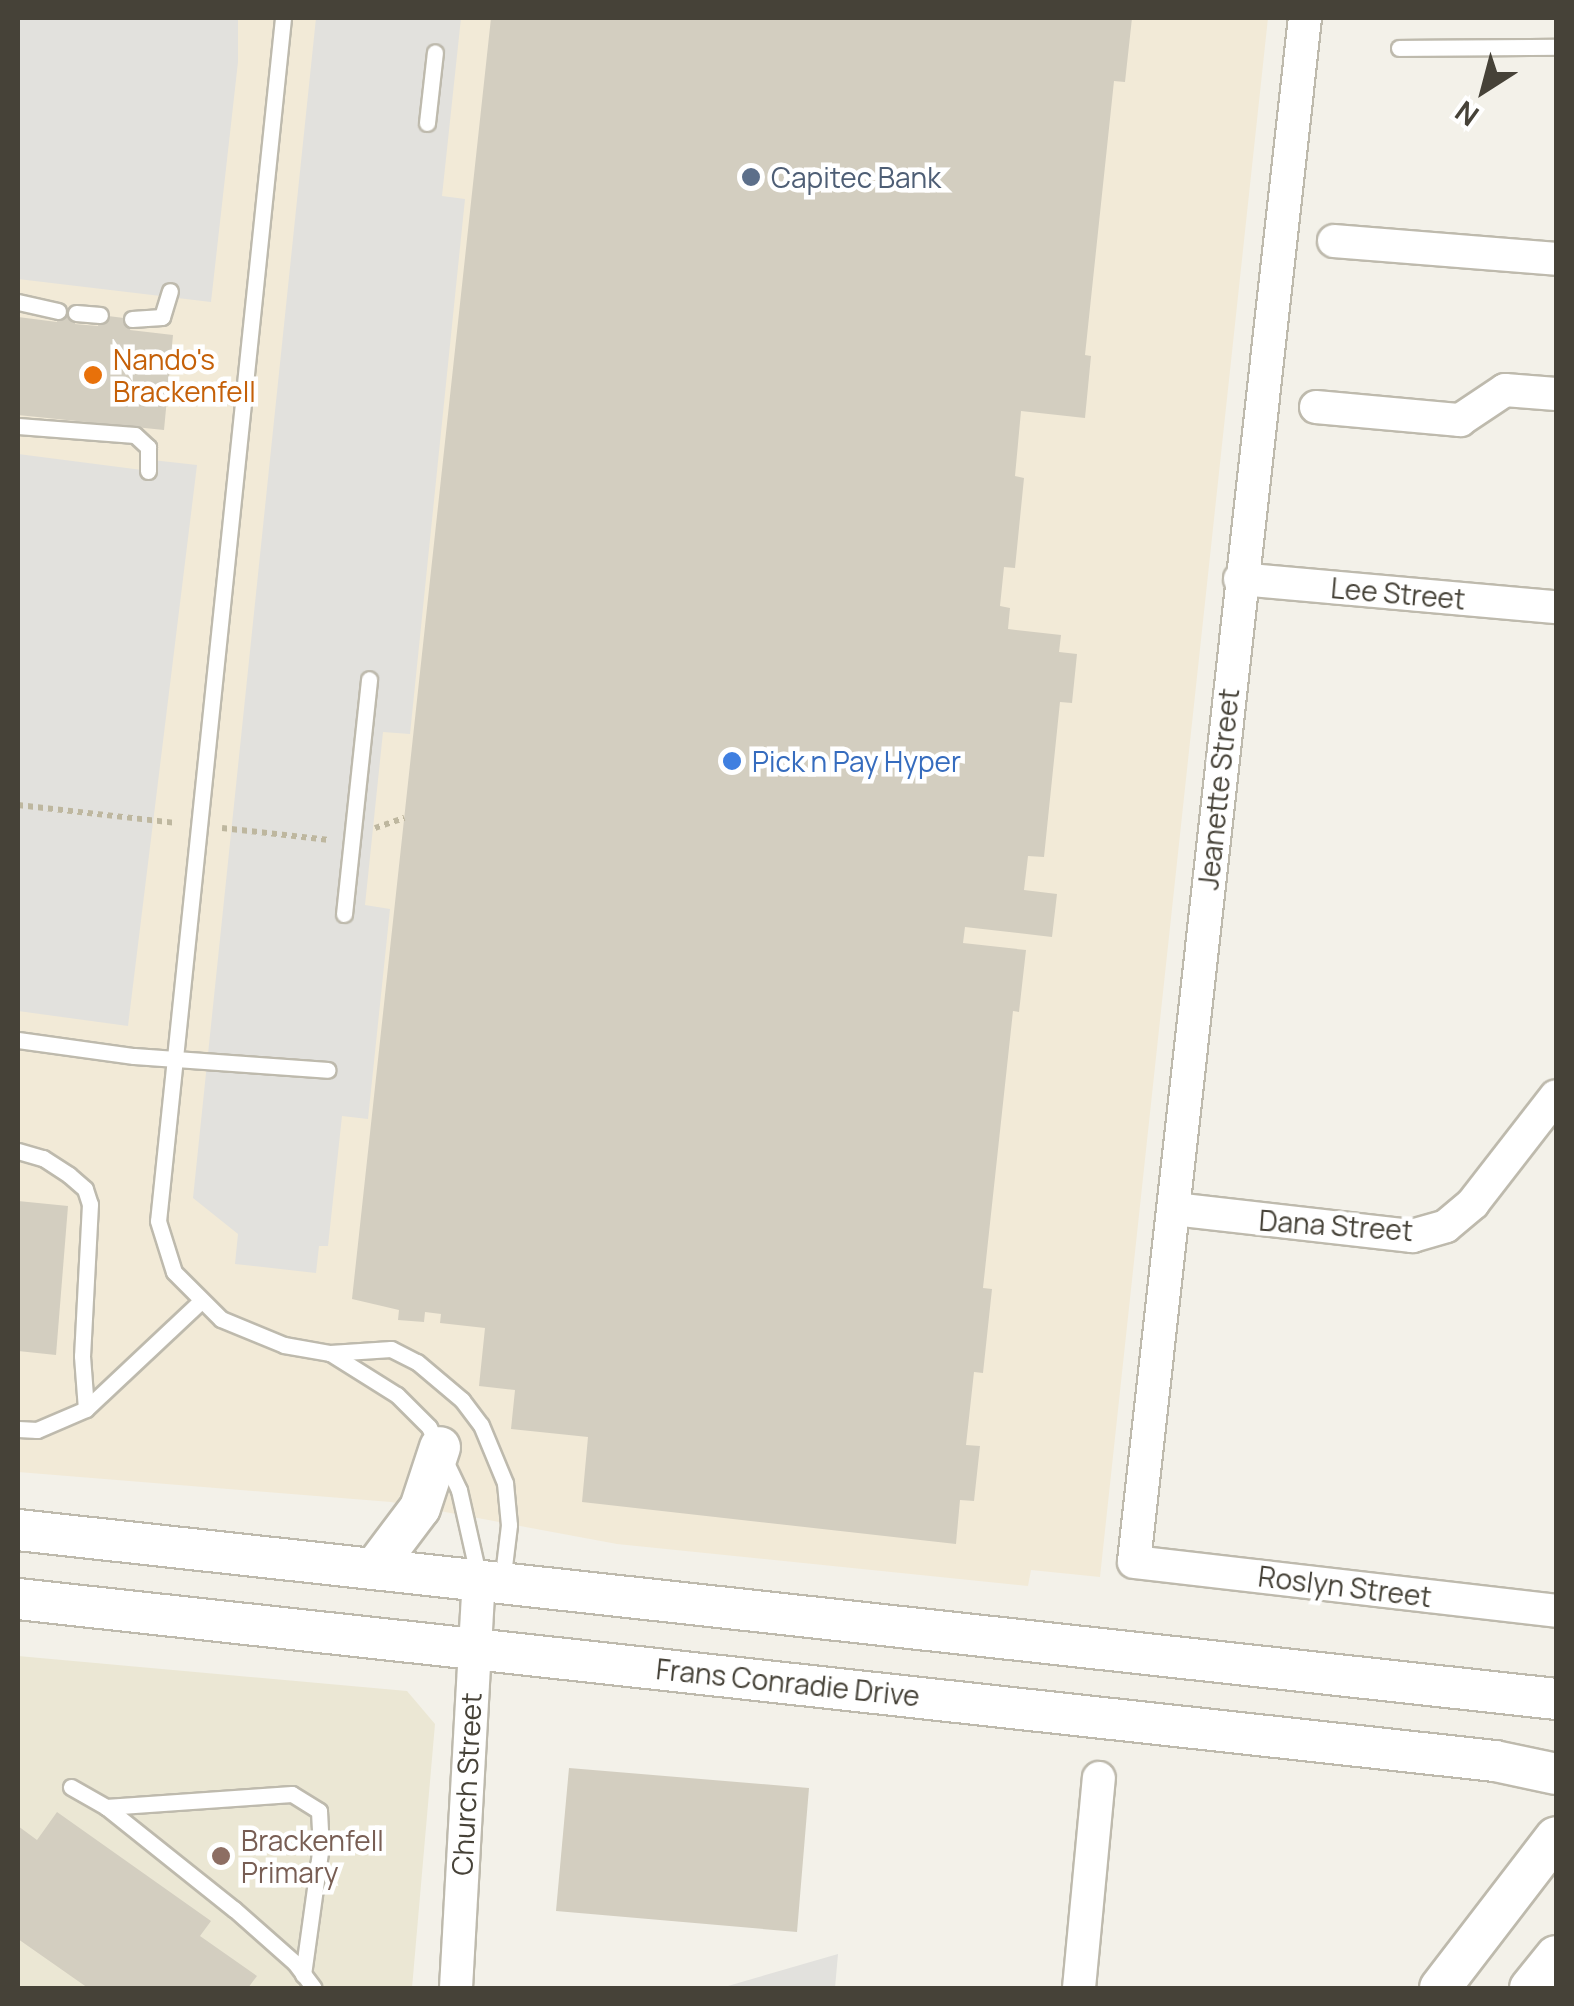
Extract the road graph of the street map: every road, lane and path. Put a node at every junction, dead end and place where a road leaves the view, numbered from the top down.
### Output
1 (283, 18) edge
2 (1305, 18) edge
3 (1556, 47) edge
4 (1399, 48) dead end
5 (435, 52) dead end
6 (427, 123) dead end
7 (1334, 240) dead end
8 (1556, 259) edge
9 (170, 291) dead end
10 (18, 302) edge
11 (58, 311) dead end
12 (76, 313) dead end
13 (100, 316) dead end
14 (132, 319) dead end
15 (1556, 394) edge
16 (1316, 407) dead end
17 (18, 426) edge
18 (148, 470) dead end
19 (1240, 579) junction
20 (1556, 607) edge
21 (369, 680) dead end
22 (344, 914) dead end
23 (18, 1040) edge
24 (173, 1057) junction
25 (327, 1070) dead end
26 (1556, 1096) edge
27 (18, 1151) edge
28 (1174, 1209) junction
29 (200, 1302) junction
30 (330, 1353) junction
31 (86, 1409) junction
32 (18, 1429) edge
33 (440, 1448) junction
34 (18, 1530) edge
35 (1134, 1562) joint
36 (374, 1569) junction
37 (491, 1581) junction
38 (18, 1598) edge
39 (1556, 1611) edge
40 (474, 1648) junction
41 (1556, 1700) edge
42 (1556, 1774) edge
43 (1099, 1778) dead end
44 (71, 1787) dead end
45 (106, 1808) junction
46 (1556, 1838) edge
47 (1556, 1956) edge
48 (304, 1974) junction
49 (314, 1988) edge
50 (456, 1988) edge
51 (1079, 1988) edge
52 (1440, 1988) edge
53 (1530, 1988) edge

1 - 24 lane
2 - 19 street, Jeanette Street
3 - 4 lane
5 - 6 lane
7 - 8 street
9 - 14 lane
10 - 11 lane
12 - 13 lane
15 - 16 street
17 - 18 lane
19 - 20 street, Lee Street
19 - 28 street, Jeanette Street
21 - 22 lane
23 - 24 lane
24 - 25 lane
24 - 29 lane
26 - 28 street, Dana Street
27 - 31 lane
28 - 35 street, Jeanette Street
29 - 30 lane
29 - 31 lane
30 - 33 lane
30 - 37 lane
31 - 32 lane
33 - 36 street
33 - 37 lane
34 - 36 street
35 - 39 street, Roslyn Street
36 - 37 street
37 - 40 street, Church Street
37 - 41 street
38 - 40 street, Frans Conradie Drive
40 - 42 street, Frans Conradie Drive
40 - 50 street, Church Street
43 - 51 street
44 - 45 lane
45 - 48 lane
45 - 48 lane
46 - 52 street
47 - 53 street
48 - 49 lane

